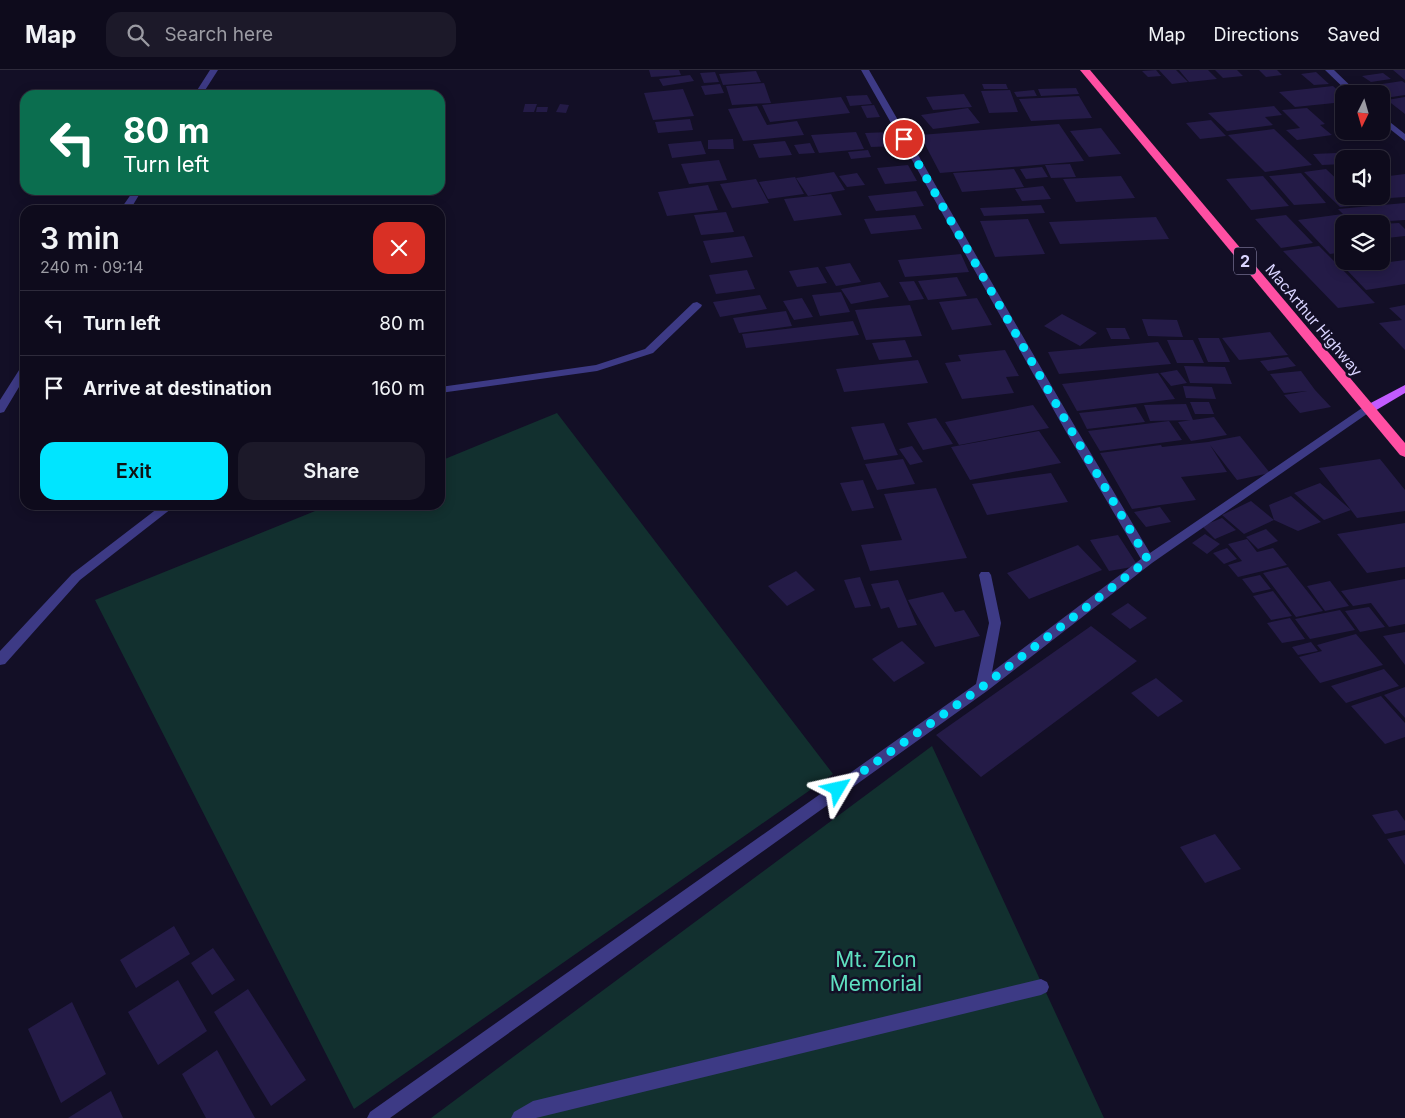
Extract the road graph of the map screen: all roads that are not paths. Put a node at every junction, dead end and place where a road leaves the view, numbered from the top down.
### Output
1 (214, 70) edge
2 (865, 70) edge
3 (1085, 70) edge
4 (1329, 70) edge
5 (1346, 85) edge
6 (201, 90) edge
7 (1405, 123) edge
8 (1390, 125) joint
9 (1405, 138) edge
10 (697, 305) dead end
11 (20, 377) edge
12 (1405, 388) edge
13 (445, 389) edge
14 (0, 409) edge
15 (1369, 409) junction
16 (1405, 452) edge
17 (163, 510) edge
18 (1148, 560) junction
19 (985, 575) dead end
20 (0, 660) edge
21 (982, 687) junction
22 (1041, 987) dead end
23 (376, 1118) edge
24 (520, 1118) edge

1 - 6 street
2 - 18 street
3 - 15 highway, MacArthur Highway / 2
4 - 5 street
7 - 8 street
8 - 9 street
10 - 13 street
11 - 14 street
12 - 15 main road
15 - 16 highway, MacArthur Highway / 2
15 - 18 street
17 - 20 street
18 - 21 street
19 - 21 street
21 - 23 street
22 - 24 street

